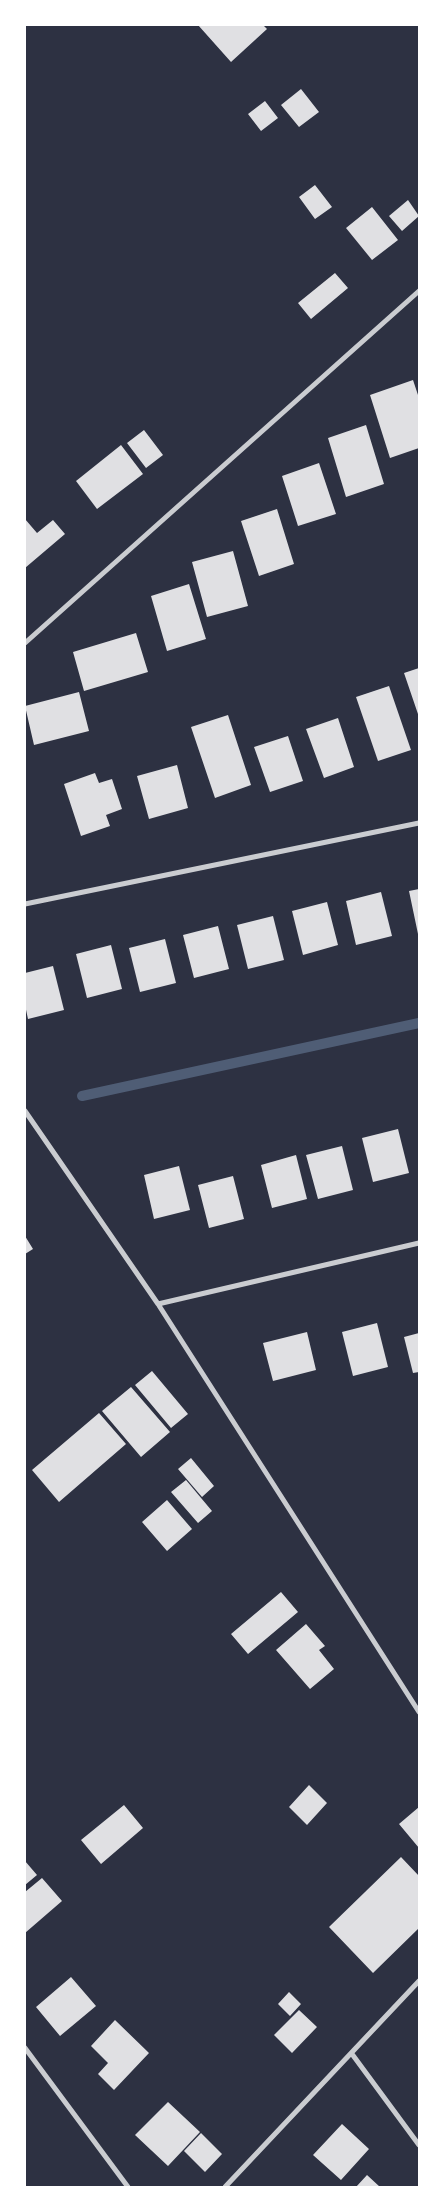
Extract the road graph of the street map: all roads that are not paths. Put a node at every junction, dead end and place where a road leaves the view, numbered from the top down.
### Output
1 (419, 291) edge
2 (25, 643) edge
3 (419, 823) edge
4 (25, 904) edge
5 (25, 1111) edge
6 (419, 1243) edge
7 (158, 1304) junction
8 (419, 1712) edge
9 (419, 1981) edge
10 (25, 2048) edge
11 (352, 2054) junction
12 (419, 2145) edge
13 (128, 2187) edge
14 (225, 2187) edge

1 - 2 street
3 - 4 street
5 - 7 street
6 - 7 street
7 - 8 street
9 - 11 street
10 - 13 street
11 - 12 street
11 - 14 street

